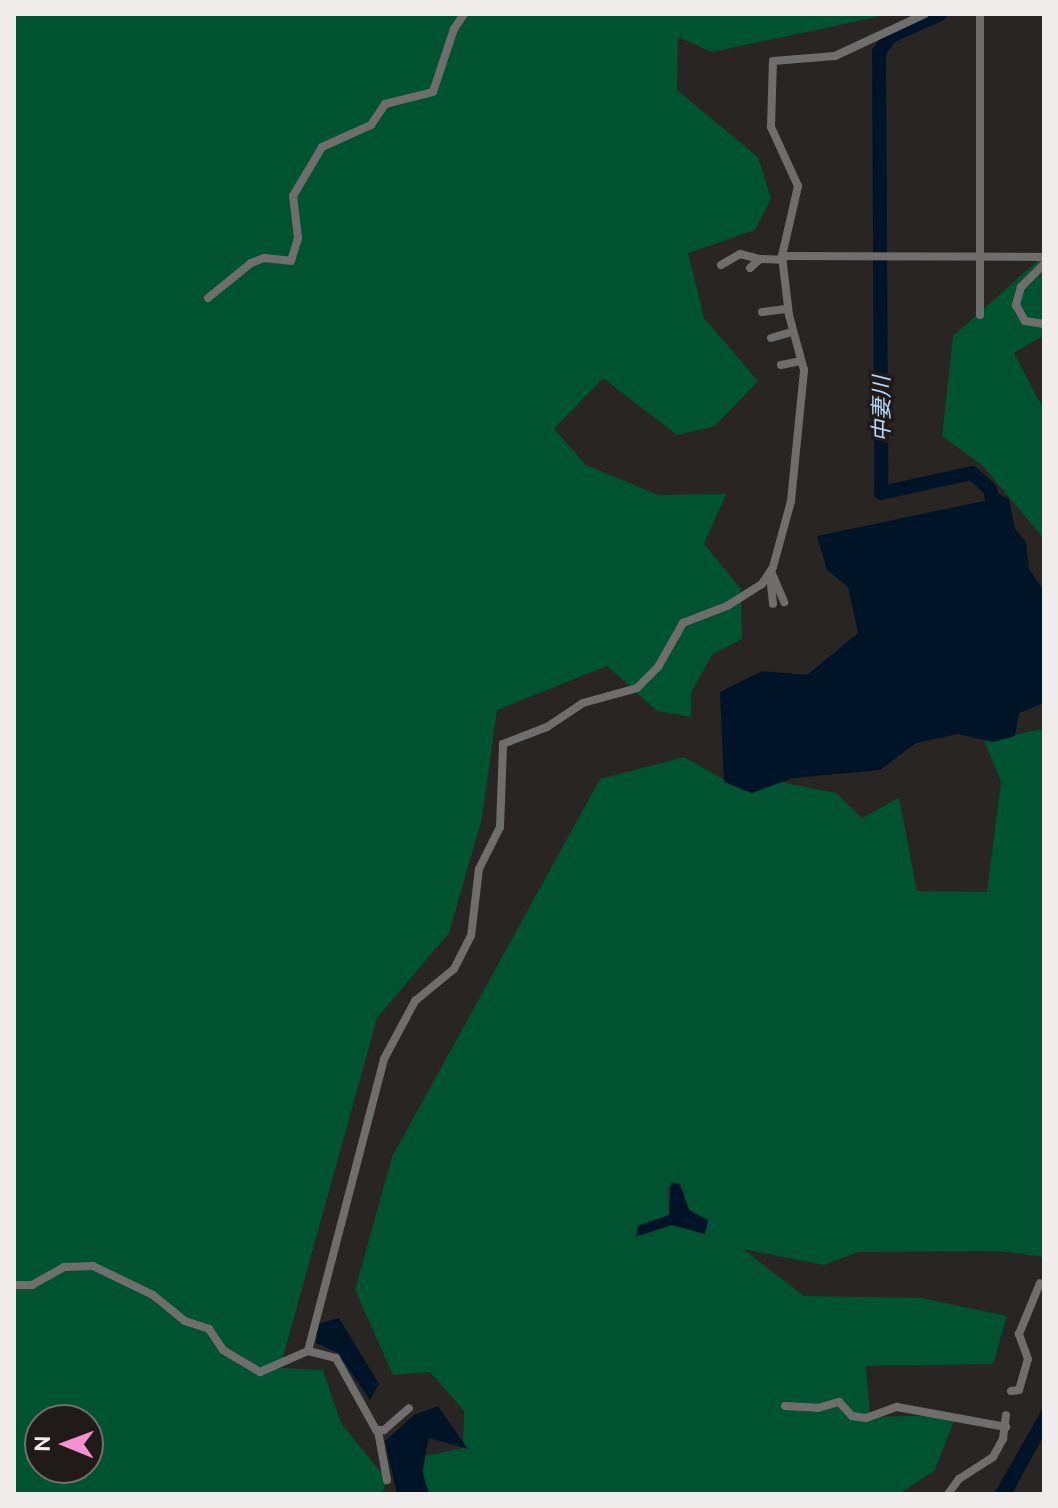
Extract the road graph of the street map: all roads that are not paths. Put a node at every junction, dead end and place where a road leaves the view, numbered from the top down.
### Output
1 (464, 14) edge
2 (925, 14) edge
3 (980, 14) edge
4 (981, 256) junction
5 (1044, 257) edge
6 (783, 258) junction
7 (760, 259) junction
8 (1044, 264) edge
9 (721, 265) dead end
10 (750, 268) dead end
11 (208, 298) dead end
12 (788, 309) junction
13 (762, 312) dead end
14 (980, 315) dead end
15 (1044, 324) edge
16 (792, 332) junction
17 (771, 338) dead end
18 (801, 361) junction
19 (781, 365) dead end
20 (770, 573) junction
21 (784, 602) dead end
22 (773, 604) dead end
23 (1040, 1283) dead end
24 (14, 1285) edge
25 (308, 1351) junction
26 (1011, 1391) dead end
27 (785, 1406) dead end
28 (409, 1408) dead end
29 (1006, 1415) dead end
30 (1006, 1427) junction
31 (378, 1431) junction
32 (387, 1480) dead end
33 (948, 1494) edge

1 - 11 street
2 - 6 street
3 - 4 street
4 - 5 street
4 - 6 street
4 - 14 street
6 - 7 street
6 - 12 street
7 - 9 street
7 - 10 street
8 - 15 street
12 - 13 street
12 - 16 street
16 - 17 street
16 - 18 street
18 - 19 street
18 - 20 street
20 - 21 street
20 - 22 street
20 - 25 street
23 - 26 street
24 - 25 street
25 - 31 street
27 - 30 street
28 - 31 street
29 - 30 street
30 - 33 street
31 - 32 street

